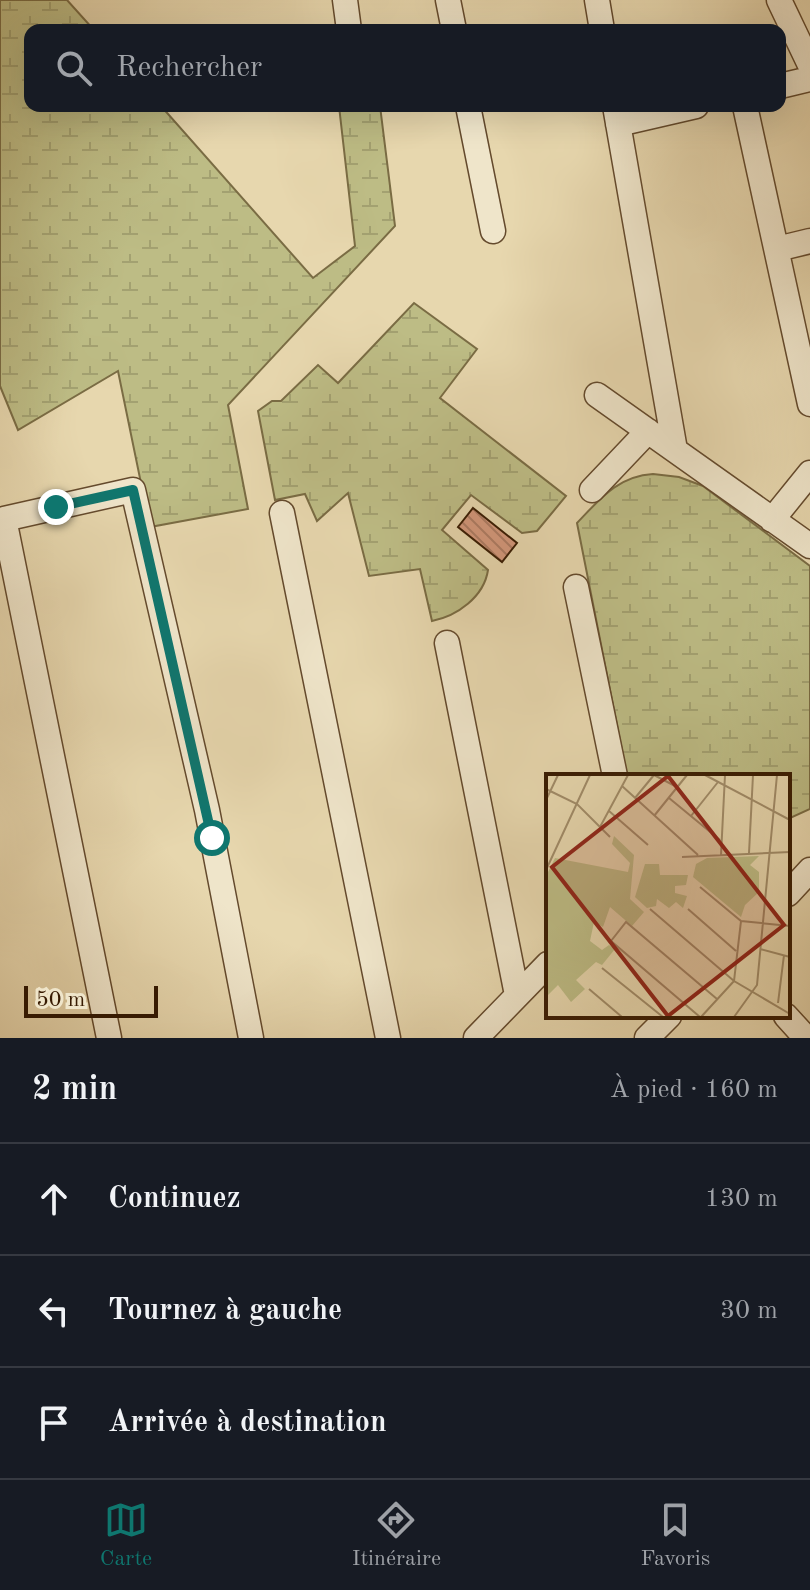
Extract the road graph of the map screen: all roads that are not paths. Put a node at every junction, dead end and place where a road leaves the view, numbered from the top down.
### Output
1 (345, 0) edge
2 (448, 0) edge
3 (597, 0) edge
4 (779, 0) edge
5 (348, 24) edge
6 (453, 24) edge
7 (601, 24) edge
8 (810, 65) edge
9 (810, 79) edge
10 (786, 85) edge
11 (469, 112) edge
12 (643, 112) edge
13 (746, 112) edge
14 (617, 115) edge
15 (493, 231) dead end
16 (810, 241) edge
17 (777, 249) junction
18 (597, 395) dead end
19 (810, 404) edge
20 (648, 431) junction
21 (675, 450) junction
22 (810, 473) edge
23 (592, 490) dead end
24 (282, 513) dead end
25 (772, 520) junction
26 (810, 546) edge
27 (576, 587) dead end
28 (447, 643) dead end
29 (615, 774) edge
30 (810, 870) edge
31 (790, 892) edge
32 (546, 966) edge
33 (517, 995) junction
34 (667, 1018) edge
35 (788, 1018) edge
36 (109, 1038) edge
37 (251, 1038) edge
38 (388, 1038) edge
39 (476, 1038) edge
40 (647, 1038) edge
41 (806, 1038) edge

1 - 5 street
2 - 6 street
3 - 7 street
4 - 8 street
9 - 10 street
11 - 15 street
12 - 14 street
13 - 17 street
14 - 21 street
16 - 17 street
17 - 19 street
18 - 20 street
20 - 21 street
20 - 23 street
21 - 25 street
22 - 25 street
24 - 38 street
25 - 26 street
27 - 29 street
28 - 33 street
30 - 31 street
32 - 33 street
33 - 39 street
34 - 40 street
35 - 41 street
36 - 37 street

